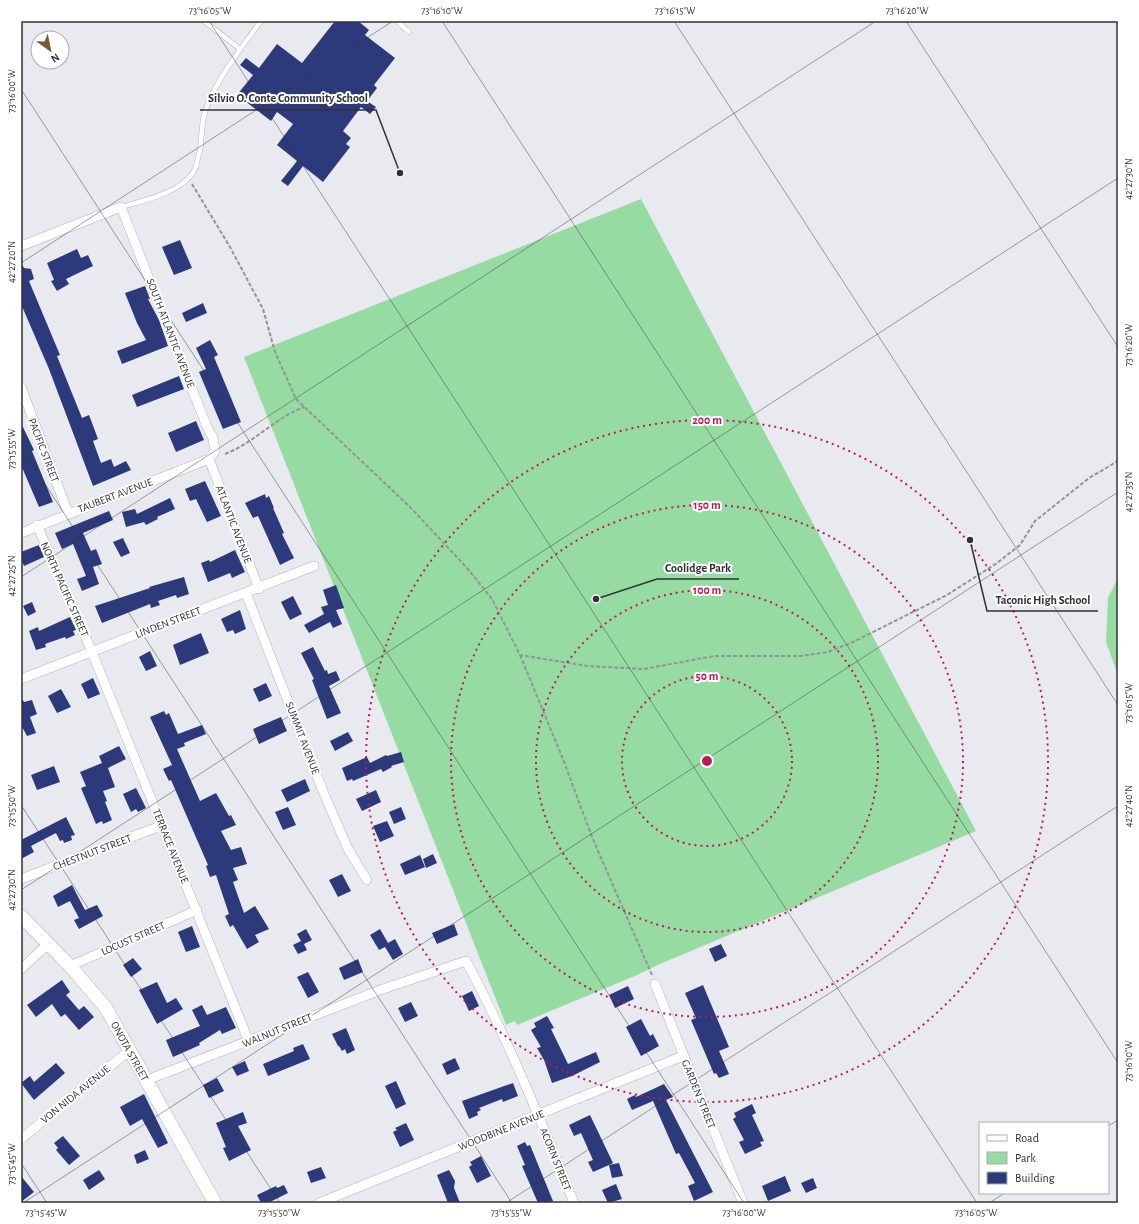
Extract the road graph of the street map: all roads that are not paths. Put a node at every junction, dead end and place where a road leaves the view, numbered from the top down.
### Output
1 (204, 21) edge
2 (261, 21) edge
3 (397, 21) edge
4 (409, 32) dead end
5 (240, 49) junction
6 (120, 206) junction
7 (21, 246) edge
8 (21, 387) edge
9 (209, 459) junction
10 (68, 513) junction
11 (37, 525) junction
12 (21, 532) edge
13 (314, 566) dead end
14 (259, 588) junction
15 (246, 593) junction
16 (92, 652) junction
17 (21, 679) edge
18 (163, 825) junction
19 (21, 879) edge
20 (367, 880) dead end
21 (197, 910) junction
22 (21, 916) edge
23 (48, 944) junction
24 (70, 966) junction
25 (21, 970) edge
26 (655, 984) road end
27 (249, 1042) junction
28 (510, 1049) joint
29 (130, 1050) junction
30 (683, 1056) junction
31 (147, 1080) junction
32 (538, 1115) junction
33 (21, 1139) edge
34 (215, 1203) edge
35 (319, 1203) edge
36 (574, 1203) edge
37 (743, 1203) edge

1 - 5 lane
2 - 5 lane
3 - 4 lane
5 - 6 lane
6 - 7 street
6 - 9 street, SOUTH ATLANTIC AVENUE
8 - 10 street, PACIFIC STREET
9 - 10 street, TAUBERT AVENUE
9 - 14 street, ATLANTIC AVENUE
10 - 11 street, TAUBERT AVENUE
11 - 12 street, TAUBERT AVENUE
11 - 16 street, NORTH PACIFIC STREET
13 - 14 street, LINDEN STREET
14 - 15 street, LINDEN STREET
15 - 16 street, LINDEN STREET
15 - 20 street, SUMMIT AVENUE
16 - 17 street, LINDEN STREET
16 - 18 street, TERRACE AVENUE
18 - 19 street, CHESTNUT STREET
18 - 21 street, TERRACE AVENUE
21 - 24 street, LOCUST STREET
21 - 27 street, TERRACE AVENUE
22 - 23 street, ONOTA STREET
23 - 24 street, ONOTA STREET
23 - 25 street
24 - 29 street, ONOTA STREET
26 - 30 street, GARDEN STREET
27 - 28 street, WALNUT STREET
27 - 31 street, WALNUT STREET
28 - 32 street, ACORN STREET
29 - 31 street, ONOTA STREET
29 - 33 street, VON NIDA AVENUE
30 - 32 street, WOODBINE AVENUE
30 - 37 street, GARDEN STREET
31 - 34 street, ONOTA STREET
32 - 35 street, WOODBINE AVENUE
32 - 36 street, ACORN STREET

